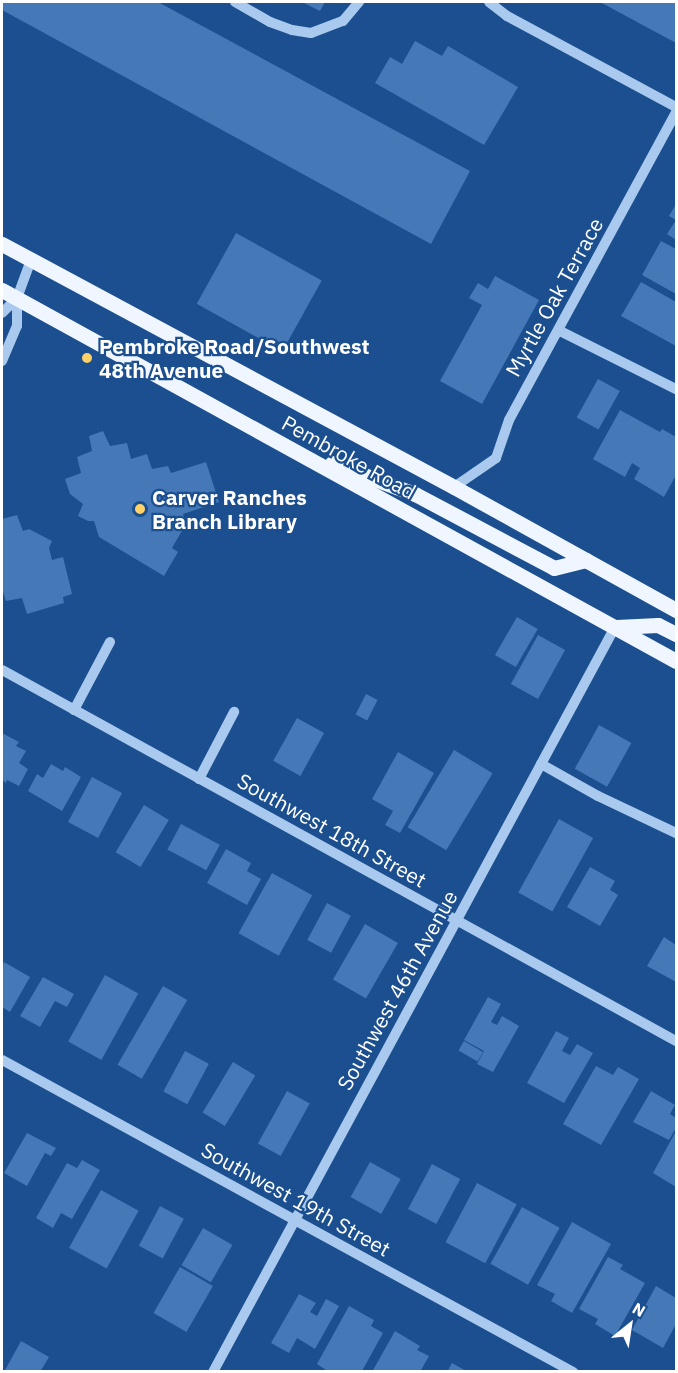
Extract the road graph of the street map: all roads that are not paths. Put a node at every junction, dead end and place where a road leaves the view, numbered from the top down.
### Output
1 (235, 2) edge
2 (359, 2) edge
3 (489, 2) edge
4 (676, 107) edge
5 (676, 112) edge
6 (2, 244) edge
7 (31, 260) junction
8 (2, 290) edge
9 (17, 298) junction
10 (2, 313) edge
11 (560, 331) junction
12 (2, 361) edge
13 (676, 389) edge
14 (282, 443) junction
15 (454, 487) junction
16 (586, 560) junction
17 (676, 610) edge
18 (615, 627) junction
19 (676, 634) edge
20 (111, 642) dead end
21 (676, 661) edge
22 (2, 670) edge
23 (74, 710) junction
24 (234, 712) dead end
25 (541, 764) junction
26 (199, 779) junction
27 (676, 833) edge
28 (456, 922) junction
29 (676, 1041) edge
30 (2, 1060) edge
31 (293, 1220) junction
32 (213, 1371) edge
33 (573, 1371) edge

1 - 2 street
3 - 4 street
5 - 11 street, Myrtle Oak Terrace
6 - 7 main road, Pembroke Road
7 - 9 street
7 - 15 main road, Pembroke Road
8 - 9 main road, Pembroke Road
9 - 10 street
9 - 12 street
9 - 14 main road, Pembroke Road
11 - 13 street
11 - 15 street, Myrtle Oak Terrace
14 - 16 main road
14 - 18 main road, Pembroke Road
15 - 16 main road, Pembroke Road
16 - 17 main road, Pembroke Road
18 - 19 main road
18 - 21 main road, Pembroke Road
18 - 25 street, Southwest 46th Avenue
20 - 23 street
22 - 23 street, Southwest 18th Street
23 - 26 street, Southwest 18th Street
24 - 26 street
25 - 27 street
25 - 28 street, Southwest 46th Avenue
26 - 28 street, Southwest 18th Street
28 - 29 street, Southwest 18th Street
28 - 31 street, Southwest 46th Avenue
30 - 31 street, Southwest 19th Street
31 - 32 street, Southwest 46th Avenue
31 - 33 street, Southwest 19th Street

